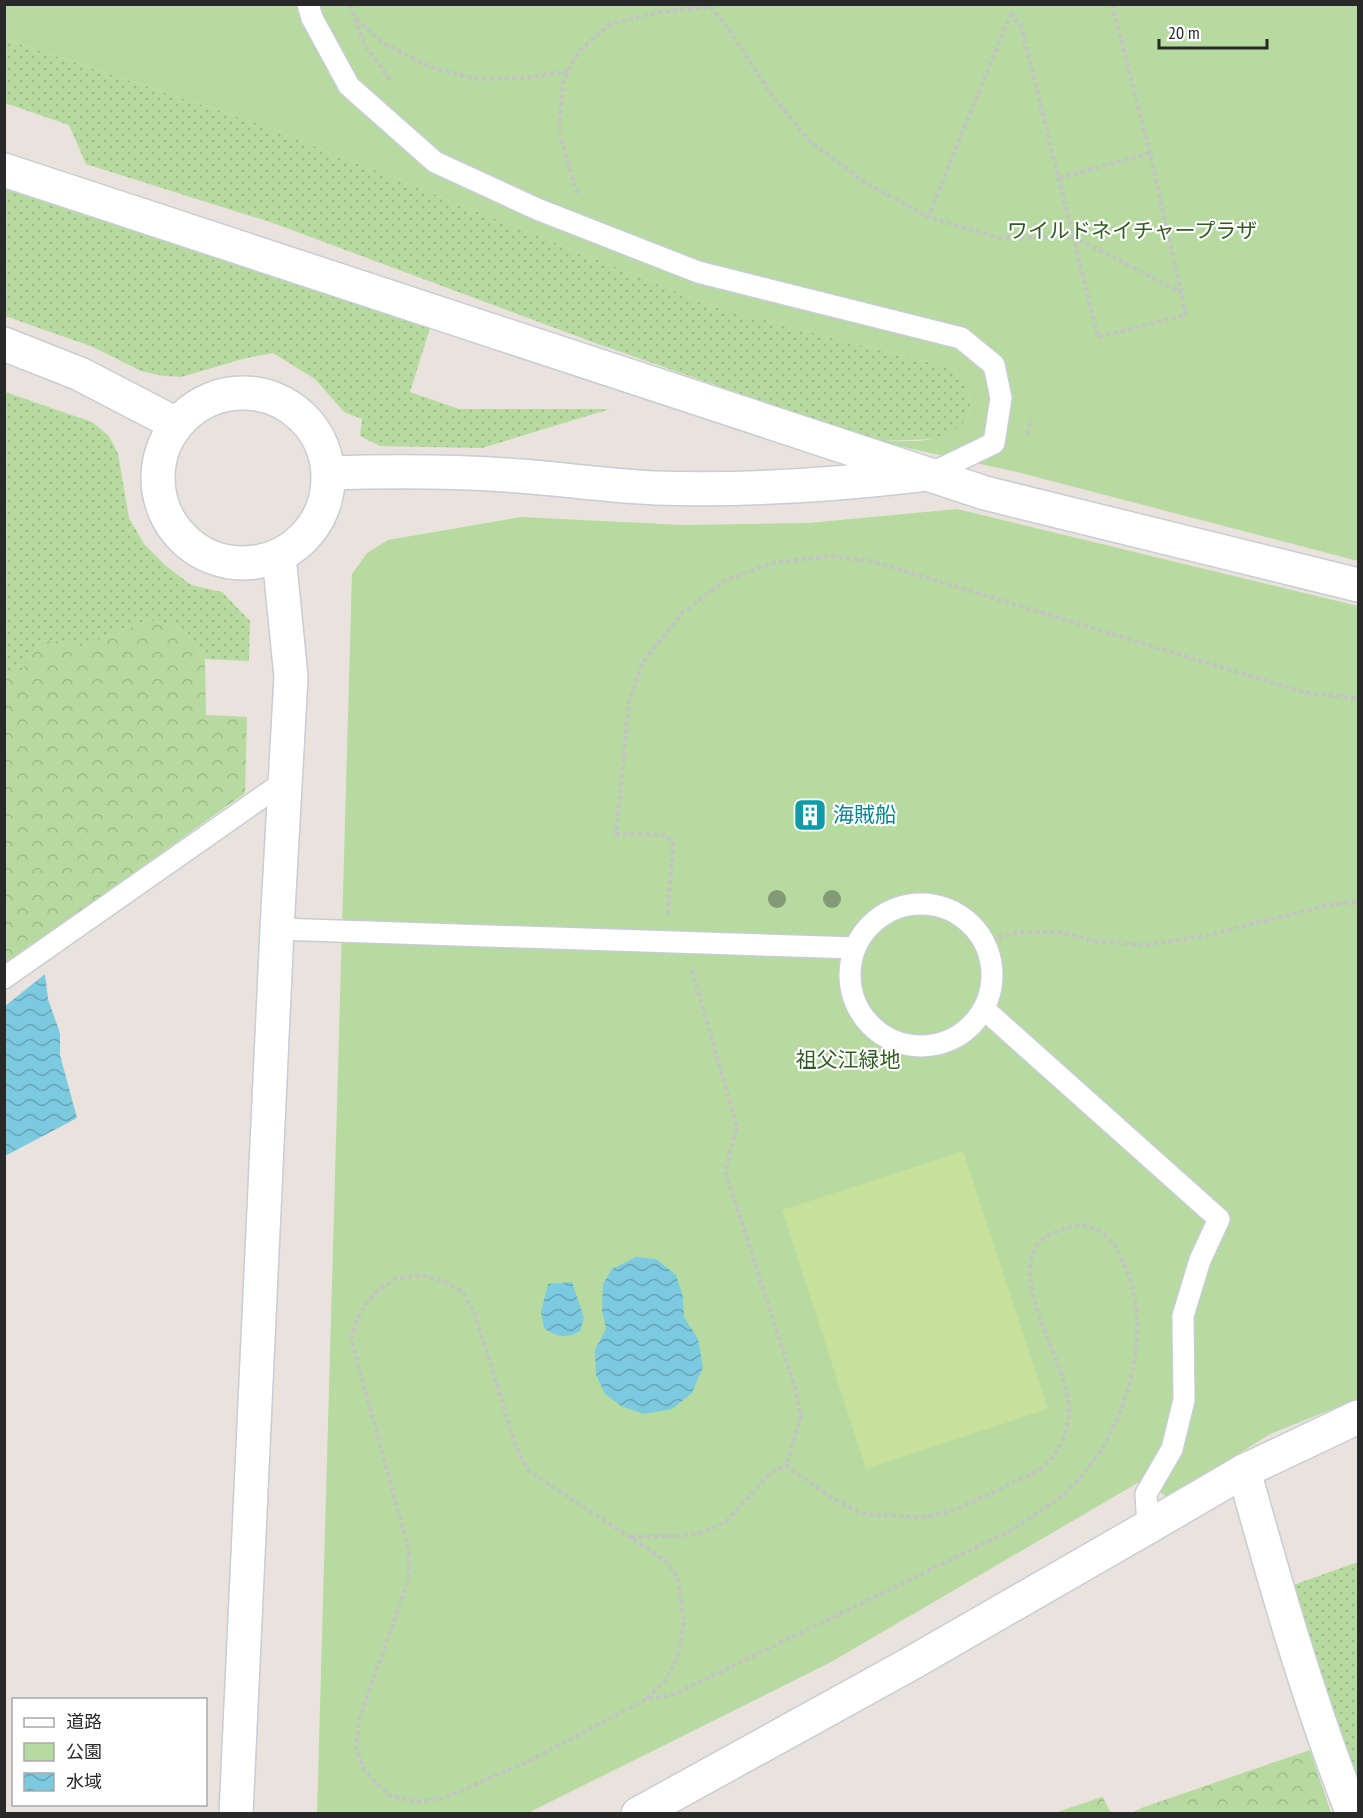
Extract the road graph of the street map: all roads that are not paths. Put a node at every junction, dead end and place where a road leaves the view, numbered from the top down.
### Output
1 (308, 4) edge
2 (4, 170) edge
3 (4, 344) edge
4 (176, 424) junction
5 (329, 473) junction
6 (930, 474) junction
7 (279, 556) junction
8 (1359, 585) edge
9 (285, 782) junction
10 (277, 929) junction
11 (855, 948) junction
12 (4, 978) edge
13 (984, 1009) junction
14 (1359, 1417) edge
15 (1244, 1470) junction
16 (1148, 1527) junction
17 (236, 1814) edge
18 (638, 1814) edge
19 (1353, 1814) edge

1 - 6 lane
2 - 6 street
3 - 4 street
4 - 5 street
4 - 7 street
5 - 6 street
5 - 7 street
6 - 8 street
7 - 9 street
9 - 10 street
9 - 12 lane
10 - 11 lane
10 - 17 street
11 - 13 lane
11 - 13 lane
13 - 16 lane
14 - 15 street
15 - 16 street
15 - 19 street
16 - 18 street

